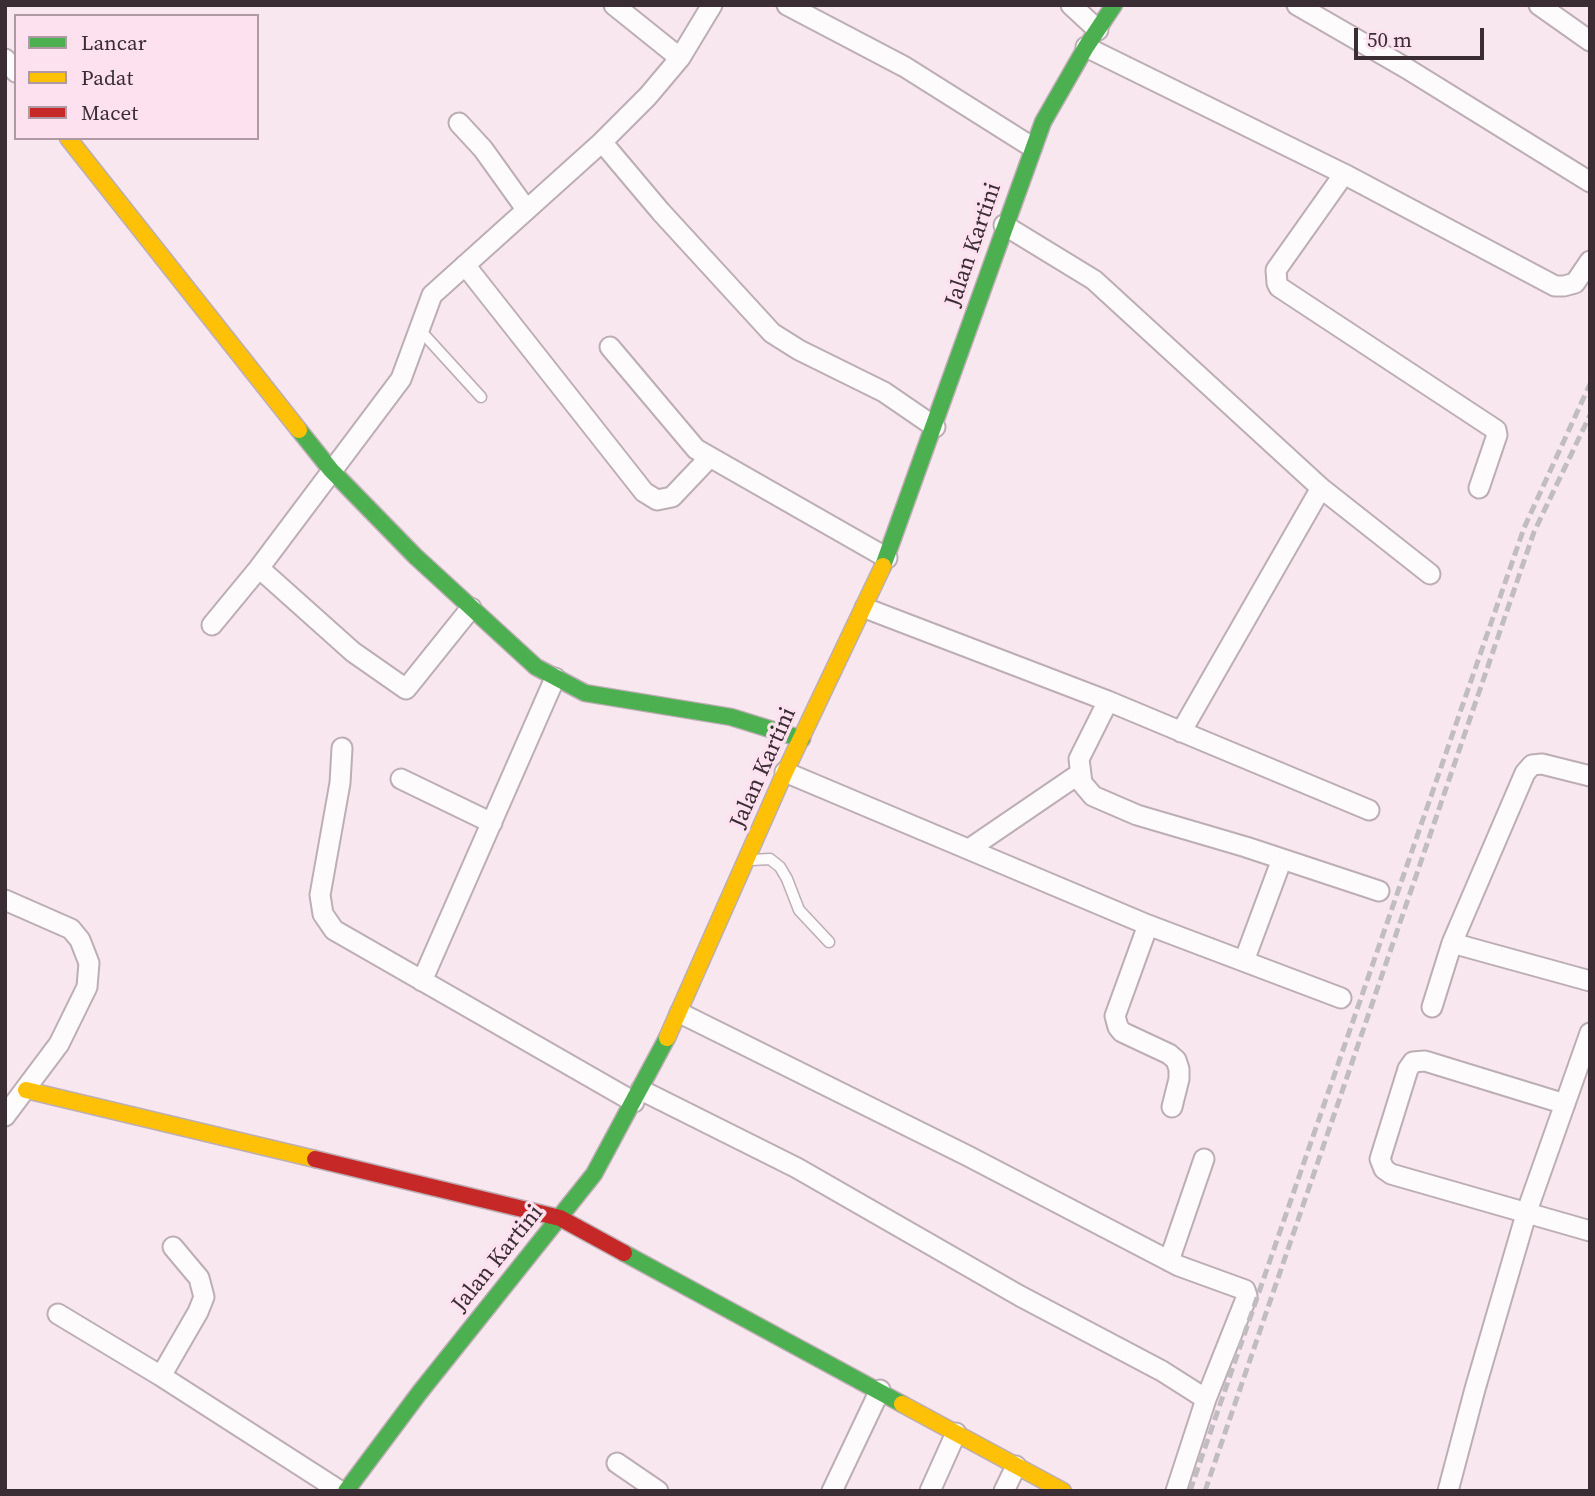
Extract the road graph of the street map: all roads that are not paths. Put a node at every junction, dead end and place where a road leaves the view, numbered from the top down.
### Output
1 (614, 5) edge
2 (712, 5) edge
3 (787, 5) edge
4 (1071, 5) edge
5 (1114, 5) edge
6 (1297, 5) edge
7 (1539, 5) edge
8 (1098, 30) junction
9 (1590, 41) edge
10 (1086, 47) junction
11 (680, 58) junction
12 (459, 123) dead end
13 (70, 140) edge
14 (602, 142) junction
15 (1032, 147) junction
16 (1344, 174) junction
17 (1590, 181) edge
18 (526, 209) junction
19 (1004, 225) junction
20 (1590, 261) edge
21 (465, 265) junction
22 (419, 328) junction
23 (610, 347) dead end
24 (481, 397) dead end
25 (935, 427) junction
26 (709, 458) junction
27 (331, 470) junction
28 (1321, 488) junction
29 (1479, 488) dead end
30 (887, 558) junction
31 (259, 568) junction
32 (1430, 574) dead end
33 (471, 608) junction
34 (865, 608) junction
35 (212, 625) dead end
36 (555, 678) junction
37 (1108, 701) junction
38 (1181, 732) junction
39 (802, 739) junction
40 (342, 748) dead end
41 (785, 772) junction
42 (1079, 774) junction
43 (1590, 776) edge
44 (401, 779) dead end
45 (1369, 810) dead end
46 (492, 823) junction
47 (969, 849) junction
48 (1282, 859) junction
49 (747, 860) junction
50 (1379, 891) dead end
51 (5, 900) edge
52 (1148, 925) junction
53 (829, 942) dead end
54 (1452, 943) junction
55 (1244, 961) junction
56 (422, 981) junction
57 (1590, 981) edge
58 (1341, 998) dead end
59 (1432, 1007) dead end
60 (680, 1013) junction
61 (1590, 1032) edge
62 (26, 1090) junction
63 (638, 1096) junction
64 (1564, 1104) junction
65 (1171, 1107) dead end
66 (5, 1116) edge
67 (1203, 1159) dead end
68 (1527, 1211) junction
69 (560, 1218) junction
70 (1590, 1231) edge
71 (173, 1247) dead end
72 (1169, 1261) junction
73 (58, 1314) dead end
74 (161, 1376) junction
75 (880, 1391) junction
76 (1206, 1399) junction
77 (956, 1433) junction
78 (617, 1462) dead end
79 (1016, 1466) junction
80 (340, 1491) edge
81 (346, 1491) edge
82 (658, 1491) edge
83 (832, 1491) edge
84 (930, 1491) edge
85 (1004, 1491) edge
86 (1063, 1491) edge
87 (1176, 1491) edge
88 (1448, 1491) edge

1 - 11 street
2 - 11 street
3 - 15 street
4 - 8 street
5 - 8 street, Jalan Kartini
6 - 17 street
7 - 9 street
8 - 10 street, Jalan Kartini
10 - 15 street, Jalan Kartini
10 - 16 street
11 - 14 street
12 - 18 street
13 - 27 street
14 - 18 street
14 - 25 street
15 - 19 street, Jalan Kartini
16 - 20 street
16 - 29 street
18 - 21 street
19 - 25 street, Jalan Kartini
19 - 28 street
21 - 22 street
21 - 26 street
22 - 24 lane
22 - 27 street
23 - 26 street
25 - 30 street, Jalan Kartini
26 - 30 street
27 - 31 street
27 - 33 street
28 - 32 street
28 - 38 street
30 - 34 street, Jalan Kartini
31 - 33 street
31 - 35 street
33 - 36 street
34 - 37 street
34 - 39 street, Jalan Kartini
36 - 39 street
36 - 46 street
37 - 38 street
37 - 42 street
38 - 45 street
39 - 41 street, Jalan Kartini
40 - 56 street
41 - 47 street
41 - 49 street, Jalan Kartini
42 - 47 street
42 - 48 street
43 - 54 street
44 - 46 street
46 - 56 street
47 - 52 street
48 - 50 street
48 - 55 street
49 - 53 lane
49 - 60 street, Jalan Kartini
51 - 62 street
52 - 55 street
52 - 65 street
54 - 57 street
54 - 59 street
55 - 58 street
56 - 63 street
60 - 63 street, Jalan Kartini
60 - 72 street
61 - 64 street
62 - 66 street
62 - 69 street
63 - 69 street, Jalan Kartini
63 - 76 street
64 - 68 street
64 - 68 street
67 - 72 street
68 - 70 street
68 - 88 street
69 - 75 street
69 - 81 street, Jalan Kartini
71 - 74 street
72 - 76 street
73 - 74 street
74 - 80 street
75 - 77 street
75 - 83 street
76 - 87 street
77 - 79 street
77 - 84 street
78 - 82 street
79 - 85 street
79 - 86 street

